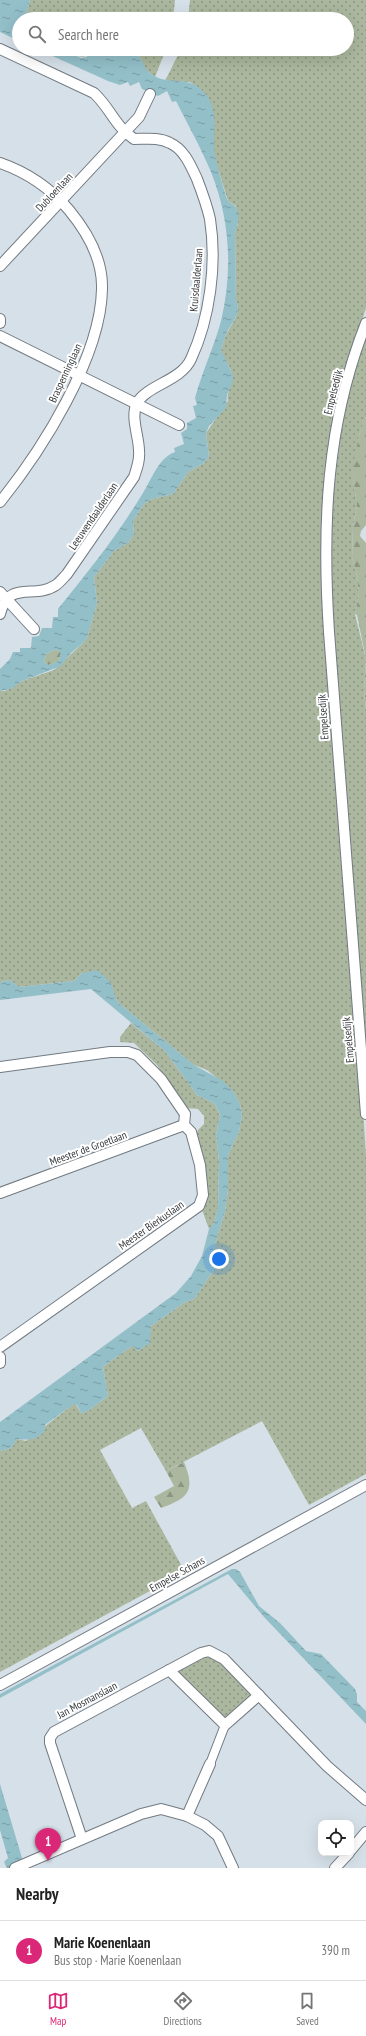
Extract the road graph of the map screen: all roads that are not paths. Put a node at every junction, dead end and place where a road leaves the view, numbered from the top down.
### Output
1 (0, 49) edge
2 (12, 55) edge
3 (15, 56) edge
4 (150, 94) dead end
5 (124, 132) junction
6 (0, 163) edge
7 (62, 202) junction
8 (0, 266) edge
9 (0, 319) edge
10 (0, 323) edge
11 (366, 323) edge
12 (0, 336) edge
13 (79, 374) junction
14 (137, 403) junction
15 (179, 425) dead end
16 (0, 502) edge
17 (3, 595) edge
18 (0, 614) edge
19 (34, 630) dead end
20 (0, 1067) edge
21 (366, 1114) edge
22 (184, 1125) junction
23 (0, 1193) edge
24 (0, 1347) edge
25 (0, 1357) edge
26 (0, 1363) edge
27 (366, 1485) edge
28 (169, 1670) junction
29 (0, 1685) edge
30 (259, 1695) junction
31 (225, 1725) junction
32 (210, 1764) joint
33 (366, 1800) edge
34 (186, 1816) junction
35 (366, 1832) edge
36 (82, 1839) junction
37 (354, 1846) edge
38 (346, 1856) edge
39 (15, 1868) edge
40 (233, 1868) edge
41 (335, 1868) edge

1 - 2 street
3 - 5 street
4 - 5 street, Dubloenlaan
5 - 7 street, Dubloenlaan
5 - 14 street, Kruisdaalderlaan
6 - 7 street, Braspenninglaan
7 - 8 street, Dubloenlaan
7 - 13 street, Braspenninglaan
9 - 10 street
11 - 21 street, Empelsedijk
12 - 13 street
13 - 14 street
13 - 16 street, Braspenninglaan
14 - 15 street
14 - 17 street, Leeuwendaalderlaan
17 - 18 street
17 - 19 street
20 - 22 street, Meester Bierkuslaan
22 - 23 street, Meester de Groetlaan
22 - 24 street, Meester Bierkuslaan
25 - 26 street
27 - 29 street, Empelse Schans
28 - 30 street, Jan Mosmanslaan
28 - 31 street
28 - 36 street, Jan Mosmanslaan
30 - 31 street
30 - 33 street, Jan Mosmanslaan
31 - 32 street
32 - 34 street
34 - 36 street
34 - 40 street
35 - 37 street
36 - 39 street
38 - 41 street

